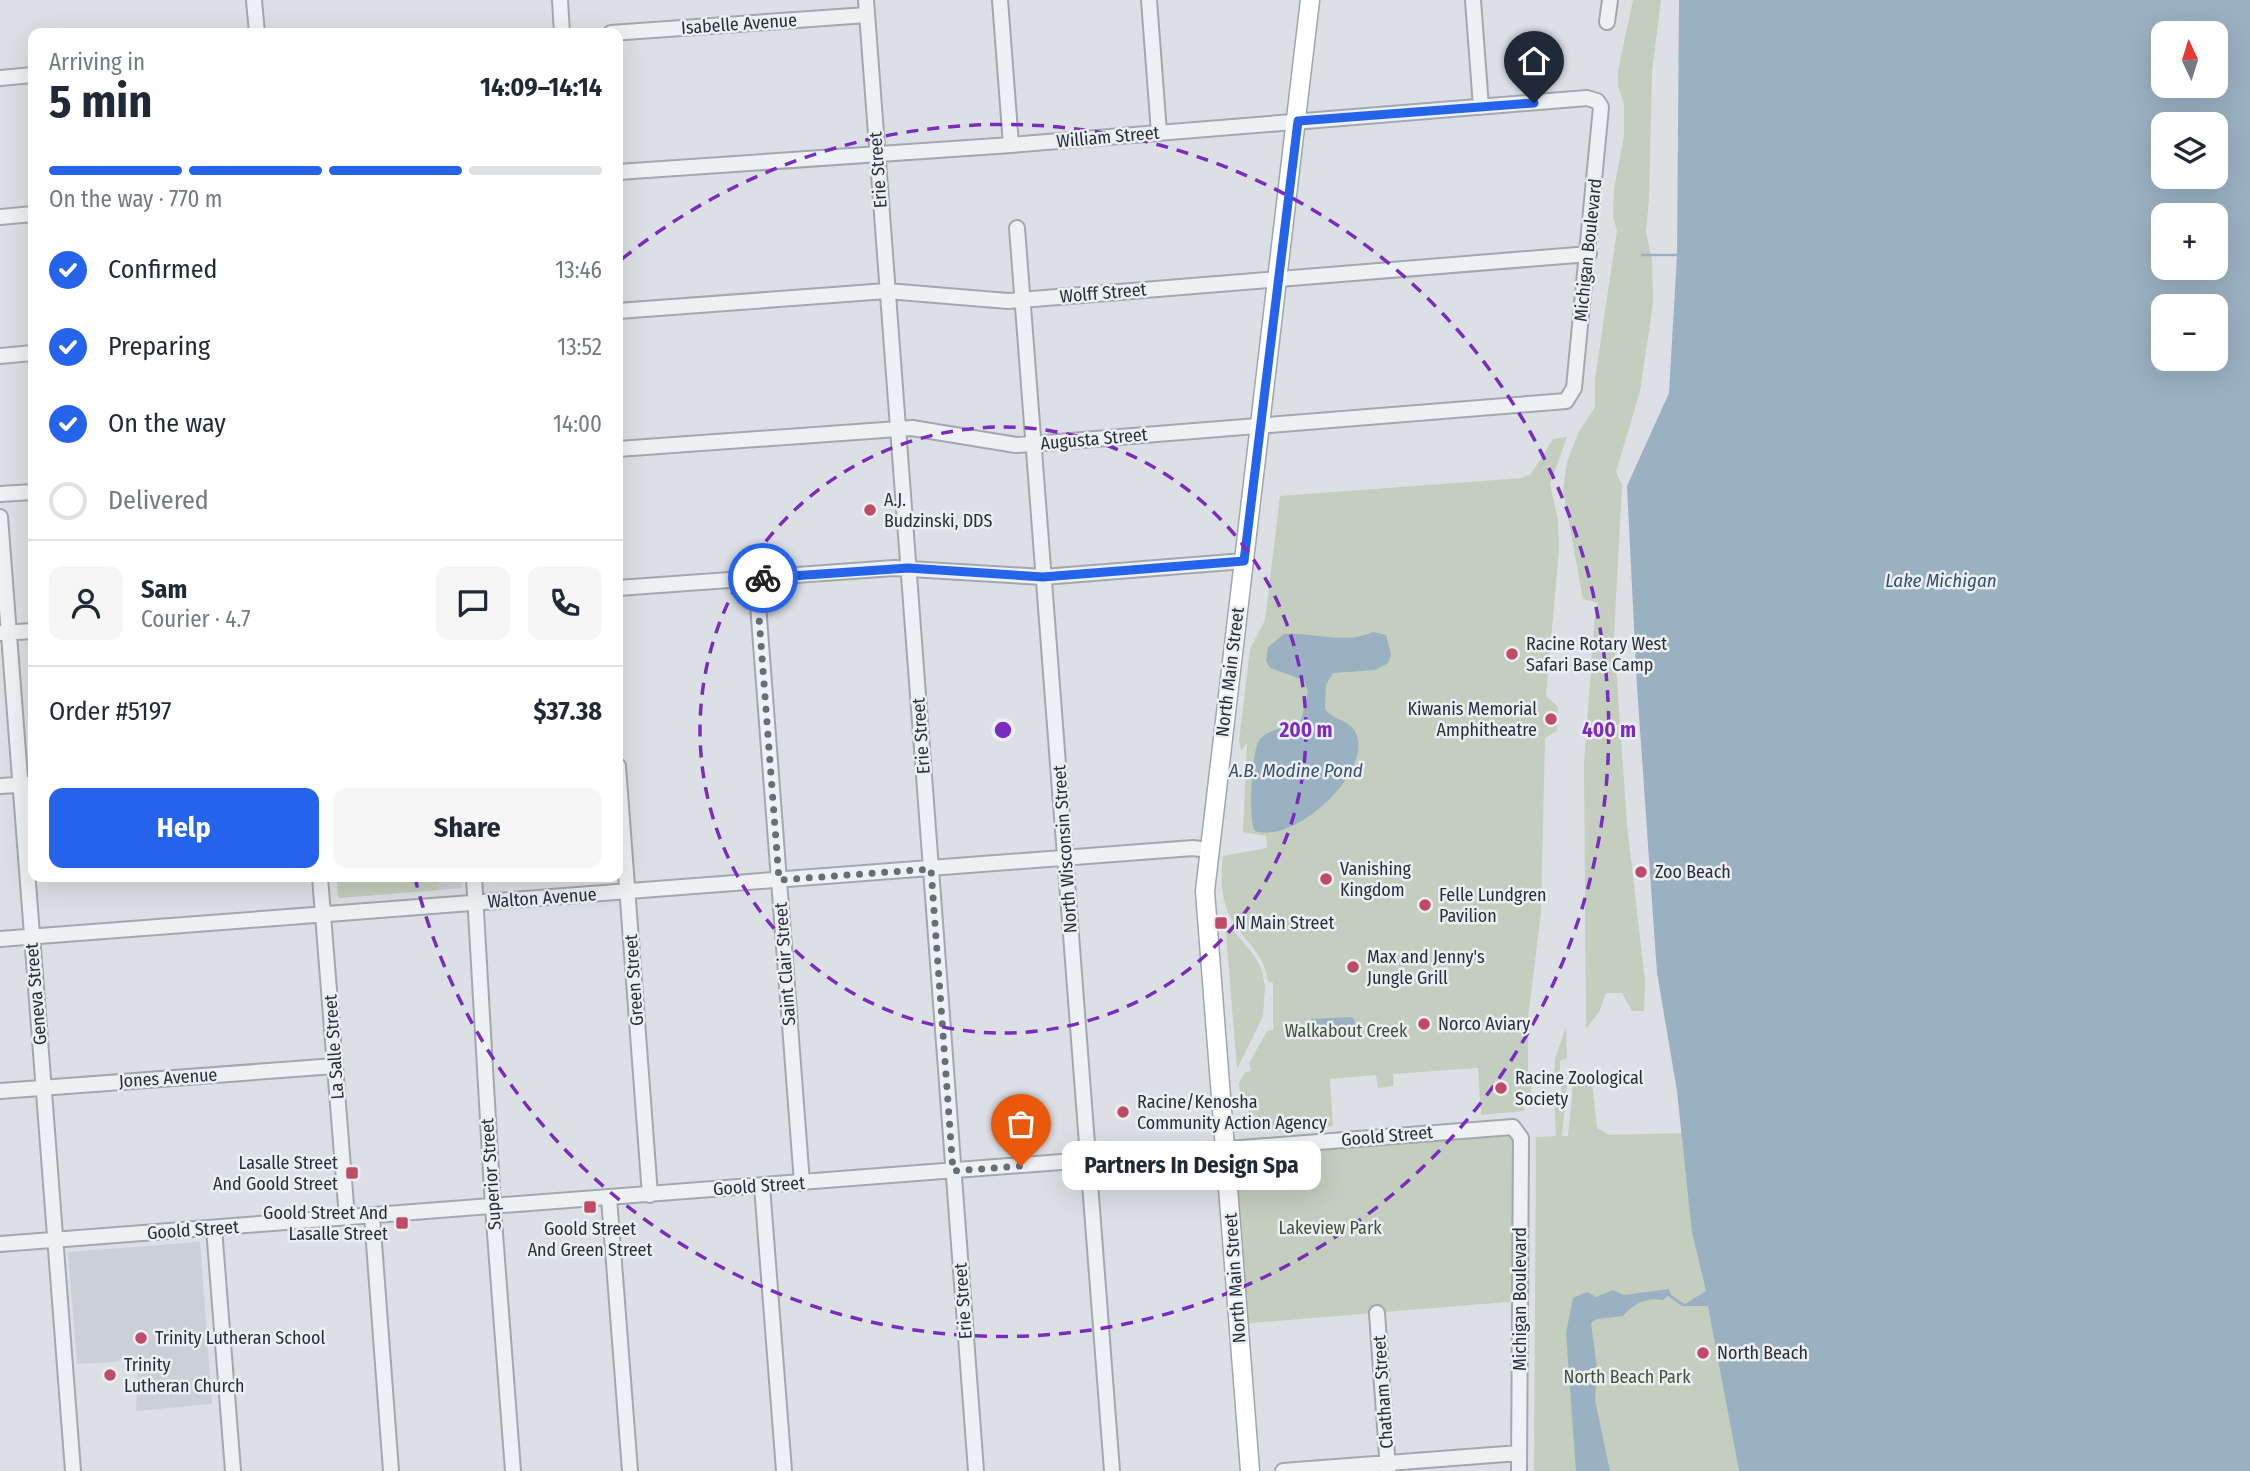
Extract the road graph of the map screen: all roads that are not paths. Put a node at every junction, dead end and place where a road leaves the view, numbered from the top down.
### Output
1 (254, 0) edge
2 (560, 0) edge
3 (1000, 0) edge
4 (1149, 0) edge
5 (1310, 0) edge
6 (1473, 0) edge
7 (1609, 0) edge
8 (866, 7) edge
9 (1607, 22) dead end
10 (257, 28) edge
11 (562, 28) edge
12 (623, 32) edge
13 (28, 75) edge
14 (0, 78) edge
15 (1597, 101) joint
16 (1481, 107) junction
17 (1298, 121) junction
18 (1159, 133) junction
19 (1011, 145) junction
20 (877, 153) junction
21 (623, 172) edge
22 (28, 214) edge
23 (0, 217) edge
24 (1017, 228) dead end
25 (1588, 254) junction
26 (1279, 278) junction
27 (887, 291) junction
28 (1022, 299) junction
29 (623, 311) edge
30 (28, 353) edge
31 (0, 356) edge
32 (1570, 399) joint
33 (1261, 426) junction
34 (898, 429) junction
35 (1033, 444) junction
36 (623, 449) edge
37 (28, 492) edge
38 (0, 494) edge
39 (0, 517) edge
40 (1244, 561) junction
41 (908, 568) junction
42 (1043, 577) junction
43 (756, 578) junction
44 (623, 588) edge
45 (28, 631) edge
46 (4, 633) edge
47 (26, 784) edge
48 (0, 786) edge
49 (623, 835) edge
50 (28, 845) edge
51 (1209, 850) junction
52 (1066, 858) junction
53 (931, 869) junction
54 (779, 880) junction
55 (29, 882) edge
56 (320, 882) edge
57 (474, 882) edge
58 (627, 891) junction
59 (475, 903) junction
60 (323, 914) junction
61 (31, 936) junction
62 (0, 939) edge
63 (335, 1066) junction
64 (43, 1088) junction
65 (0, 1091) edge
66 (1517, 1128) joint
67 (1224, 1149) junction
68 (1088, 1160) junction
69 (953, 1171) junction
70 (802, 1183) junction
71 (762, 1186) junction
72 (650, 1195) junction
73 (609, 1198) junction
74 (493, 1207) junction
75 (372, 1216) junction
76 (346, 1218) junction
77 (214, 1228) junction
78 (55, 1240) junction
79 (0, 1244) edge
80 (1377, 1312) dead end
81 (1519, 1453) junction
82 (1388, 1467) edge
83 (73, 1471) edge
84 (233, 1471) edge
85 (391, 1471) edge
86 (513, 1471) edge
87 (630, 1471) edge
88 (784, 1471) edge
89 (976, 1471) edge
90 (1112, 1471) edge
91 (1250, 1471) edge
92 (1283, 1471) edge
93 (1520, 1471) edge

1 - 10 street
2 - 11 street
3 - 19 street
4 - 18 street
5 - 17 main road, North Main Street
6 - 16 street
7 - 9 street
8 - 12 street, Isabelle Avenue
8 - 20 street, Erie Street
13 - 14 street
15 - 16 street, William Street
15 - 25 street, Michigan Boulevard
16 - 17 street, William Street
17 - 18 street, William Street
17 - 26 main road, North Main Street
18 - 19 street, William Street
19 - 20 street, William Street
20 - 21 street, William Street
20 - 27 street, Erie Street
22 - 23 street
24 - 28 street, North Wisconsin Street
25 - 26 street, Wolff Street
25 - 32 street, Michigan Boulevard
26 - 28 street, Wolff Street
26 - 33 main road, North Main Street
27 - 28 street, Wolff Street
27 - 29 street, Wolff Street
27 - 34 street, Erie Street
28 - 35 street, North Wisconsin Street
30 - 31 street
32 - 33 street, Augusta Street
33 - 35 street, Augusta Street
33 - 40 main road, North Main Street
34 - 35 street, Augusta Street
34 - 36 street, Augusta Street
34 - 41 street, Erie Street
35 - 42 street, North Wisconsin Street
37 - 38 street
39 - 46 street, Geneva Street
40 - 42 street
40 - 51 main road, North Main Street
41 - 42 street
41 - 43 street
41 - 53 street, Erie Street
42 - 52 street, North Wisconsin Street
43 - 44 street
43 - 54 street, Saint Clair Street
45 - 46 street
46 - 47 street, Geneva Street
47 - 48 street
47 - 50 street, Geneva Street
49 - 58 street, Green Street
51 - 52 street, Walton Avenue
51 - 67 main road, North Main Street
52 - 53 street, Walton Avenue
52 - 68 street, North Wisconsin Street
53 - 54 street, Walton Avenue
53 - 69 street, Erie Street
54 - 58 street, Walton Avenue
54 - 70 street, Saint Clair Street
55 - 61 street, Geneva Street
56 - 60 street, La Salle Street
57 - 59 street, Superior Street
58 - 59 street, Walton Avenue
58 - 72 street, Green Street
59 - 60 street, Walton Avenue
59 - 74 street, Superior Street
60 - 61 street, Walton Avenue
60 - 63 street, La Salle Street
61 - 62 street, Walton Avenue
61 - 64 street, Geneva Street
63 - 64 street, Jones Avenue
63 - 76 street, La Salle Street
64 - 65 street, Jones Avenue
64 - 78 street, Geneva Street
66 - 67 street, Goold Street
66 - 81 street, Michigan Boulevard
67 - 68 street, Goold Street
67 - 91 main road, North Main Street
68 - 69 street, Goold Street
68 - 90 street, North Wisconsin Street
69 - 70 street, Goold Street
69 - 89 street, Erie Street
70 - 71 street, Goold Street
71 - 72 street, Goold Street
71 - 88 street
72 - 73 street, Goold Street
73 - 74 street, Goold Street
73 - 87 street
74 - 75 street, Goold Street
74 - 86 street, Superior Street
75 - 76 street, Goold Street
75 - 85 street
76 - 77 street, Goold Street
77 - 78 street, Goold Street
77 - 84 street
78 - 79 street, Goold Street
78 - 83 street, Geneva Street
80 - 82 street, Chatham Street
81 - 82 street
81 - 93 street, Michigan Boulevard
82 - 92 street

